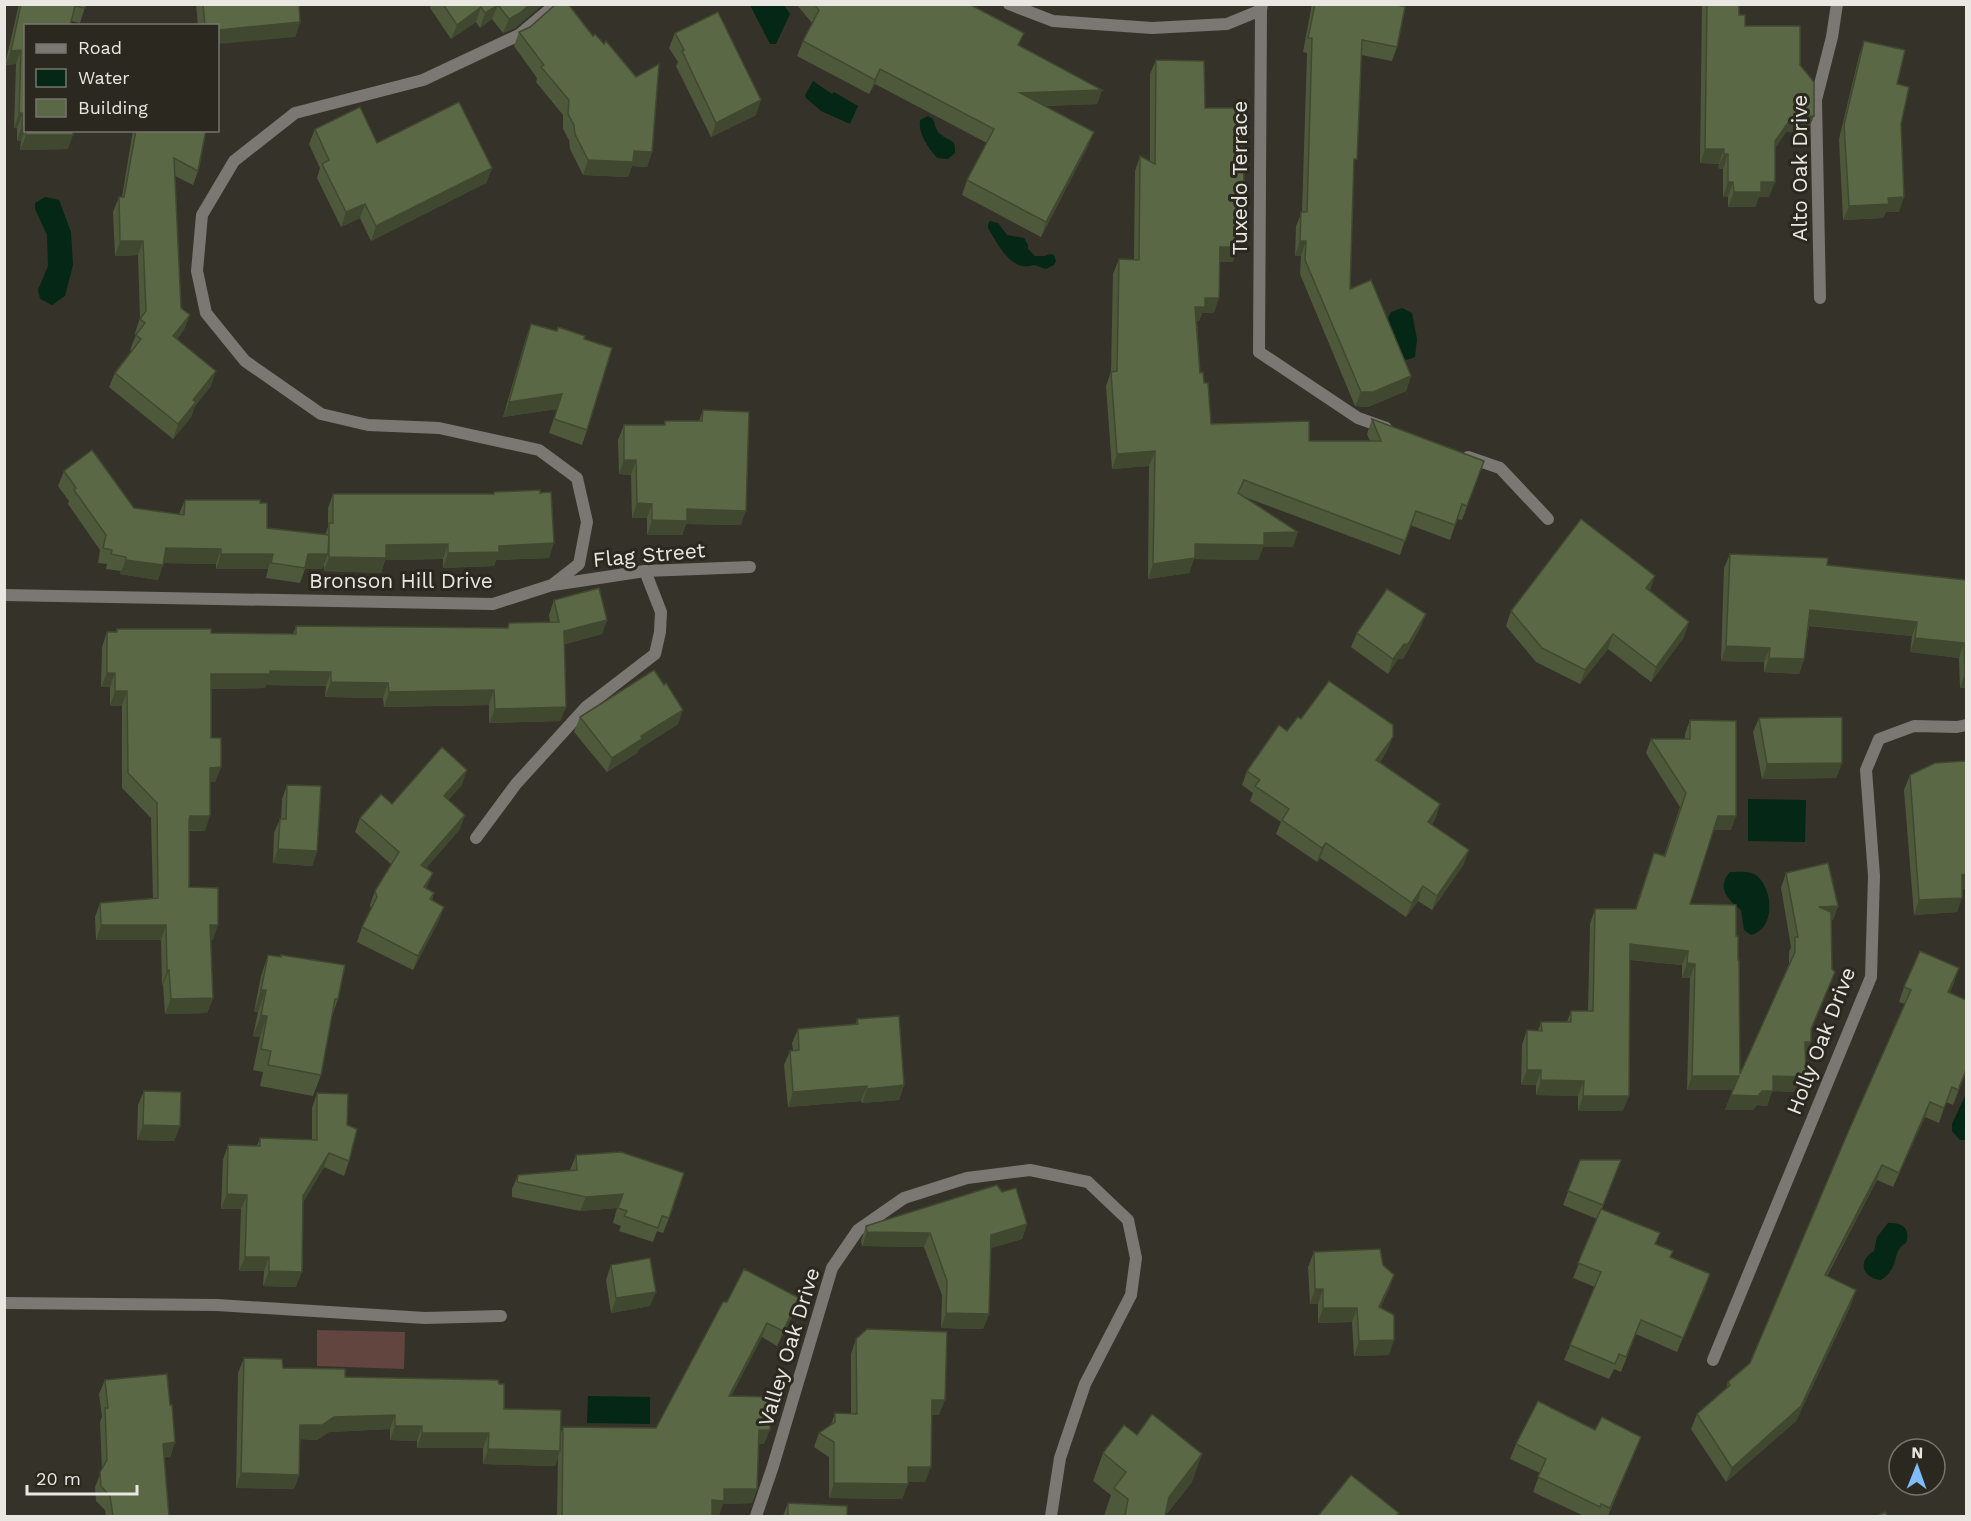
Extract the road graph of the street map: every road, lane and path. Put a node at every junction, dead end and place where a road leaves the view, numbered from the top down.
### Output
1 (556, 4) edge
2 (1009, 4) edge
3 (1837, 4) edge
4 (1262, 7) edge
5 (1820, 298) dead end
6 (1402, 433) edge
7 (1456, 453) edge
8 (1548, 519) dead end
9 (750, 567) dead end
10 (645, 571) junction
11 (552, 585) junction
12 (4, 595) edge
13 (1966, 724) edge
14 (476, 838) dead end
15 (4, 1303) edge
16 (501, 1316) dead end
17 (1713, 1360) dead end
18 (756, 1516) edge
19 (1052, 1516) edge

1 - 11 street, Bronson Hill Drive
2 - 4 street
3 - 5 street, Alto Oak Drive
4 - 6 street, Tuxedo Terrace
7 - 8 street
9 - 10 street, Flag Street
10 - 11 street, Flag Street
10 - 14 street
11 - 12 street, Bronson Hill Drive
13 - 17 street, Holly Oak Drive
15 - 16 street
18 - 19 street, Valley Oak Drive

